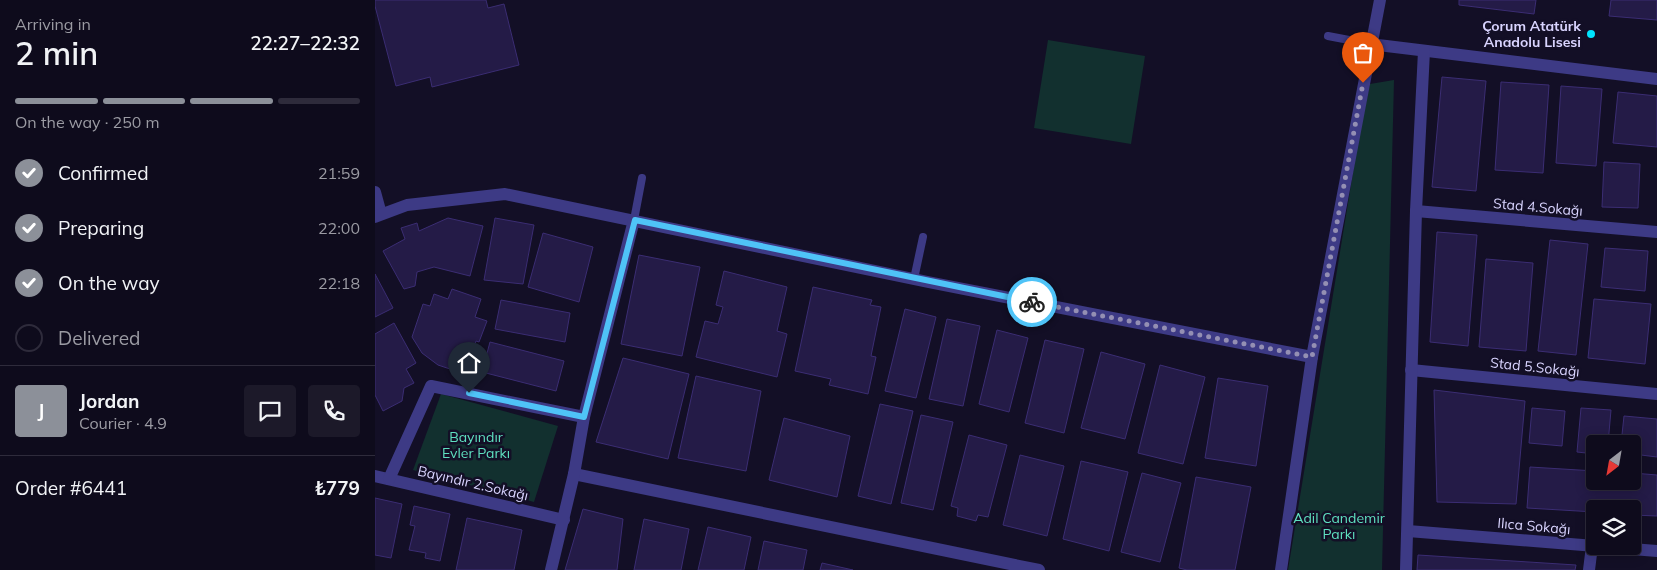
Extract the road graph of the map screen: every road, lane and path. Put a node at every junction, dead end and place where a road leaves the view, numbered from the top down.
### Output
1 (1380, 0) edge
2 (1328, 36) dead end
3 (1370, 44) junction
4 (1424, 51) junction
5 (1657, 79) edge
6 (643, 178) dead end
7 (375, 192) edge
8 (1416, 211) junction
9 (378, 216) edge
10 (635, 220) junction
11 (1657, 232) edge
12 (923, 237) dead end
13 (914, 279) junction
14 (1312, 357) junction
15 (1411, 370) junction
16 (1657, 394) edge
17 (584, 417) junction
18 (575, 474) junction
19 (375, 476) edge
20 (389, 479) junction
21 (564, 520) junction
22 (1408, 532) junction
23 (1586, 545) edge
24 (1641, 550) edge
25 (1657, 551) edge
26 (1592, 555) edge
27 (551, 570) edge
28 (1039, 570) edge
29 (1281, 570) edge
30 (1406, 570) edge
31 (1589, 570) edge

1 - 3 street
2 - 3 lane
3 - 4 street
3 - 14 street
4 - 5 street
4 - 8 street
6 - 10 lane
7 - 9 street
8 - 11 street, Stad 4.Sokağı
8 - 15 street
9 - 10 street
10 - 13 street
10 - 17 street
12 - 13 lane
13 - 14 street
14 - 29 street
15 - 16 street, Stad 5.Sokağı
15 - 22 street
17 - 18 street
17 - 20 street
18 - 21 street
18 - 28 street
19 - 20 street, Bayındır 2.Sokağı
20 - 21 street, Bayındır 2.Sokağı
21 - 27 street
22 - 23 street, Ilıca Sokağı
22 - 30 street
24 - 25 street, Ilıca Sokağı
26 - 31 street

